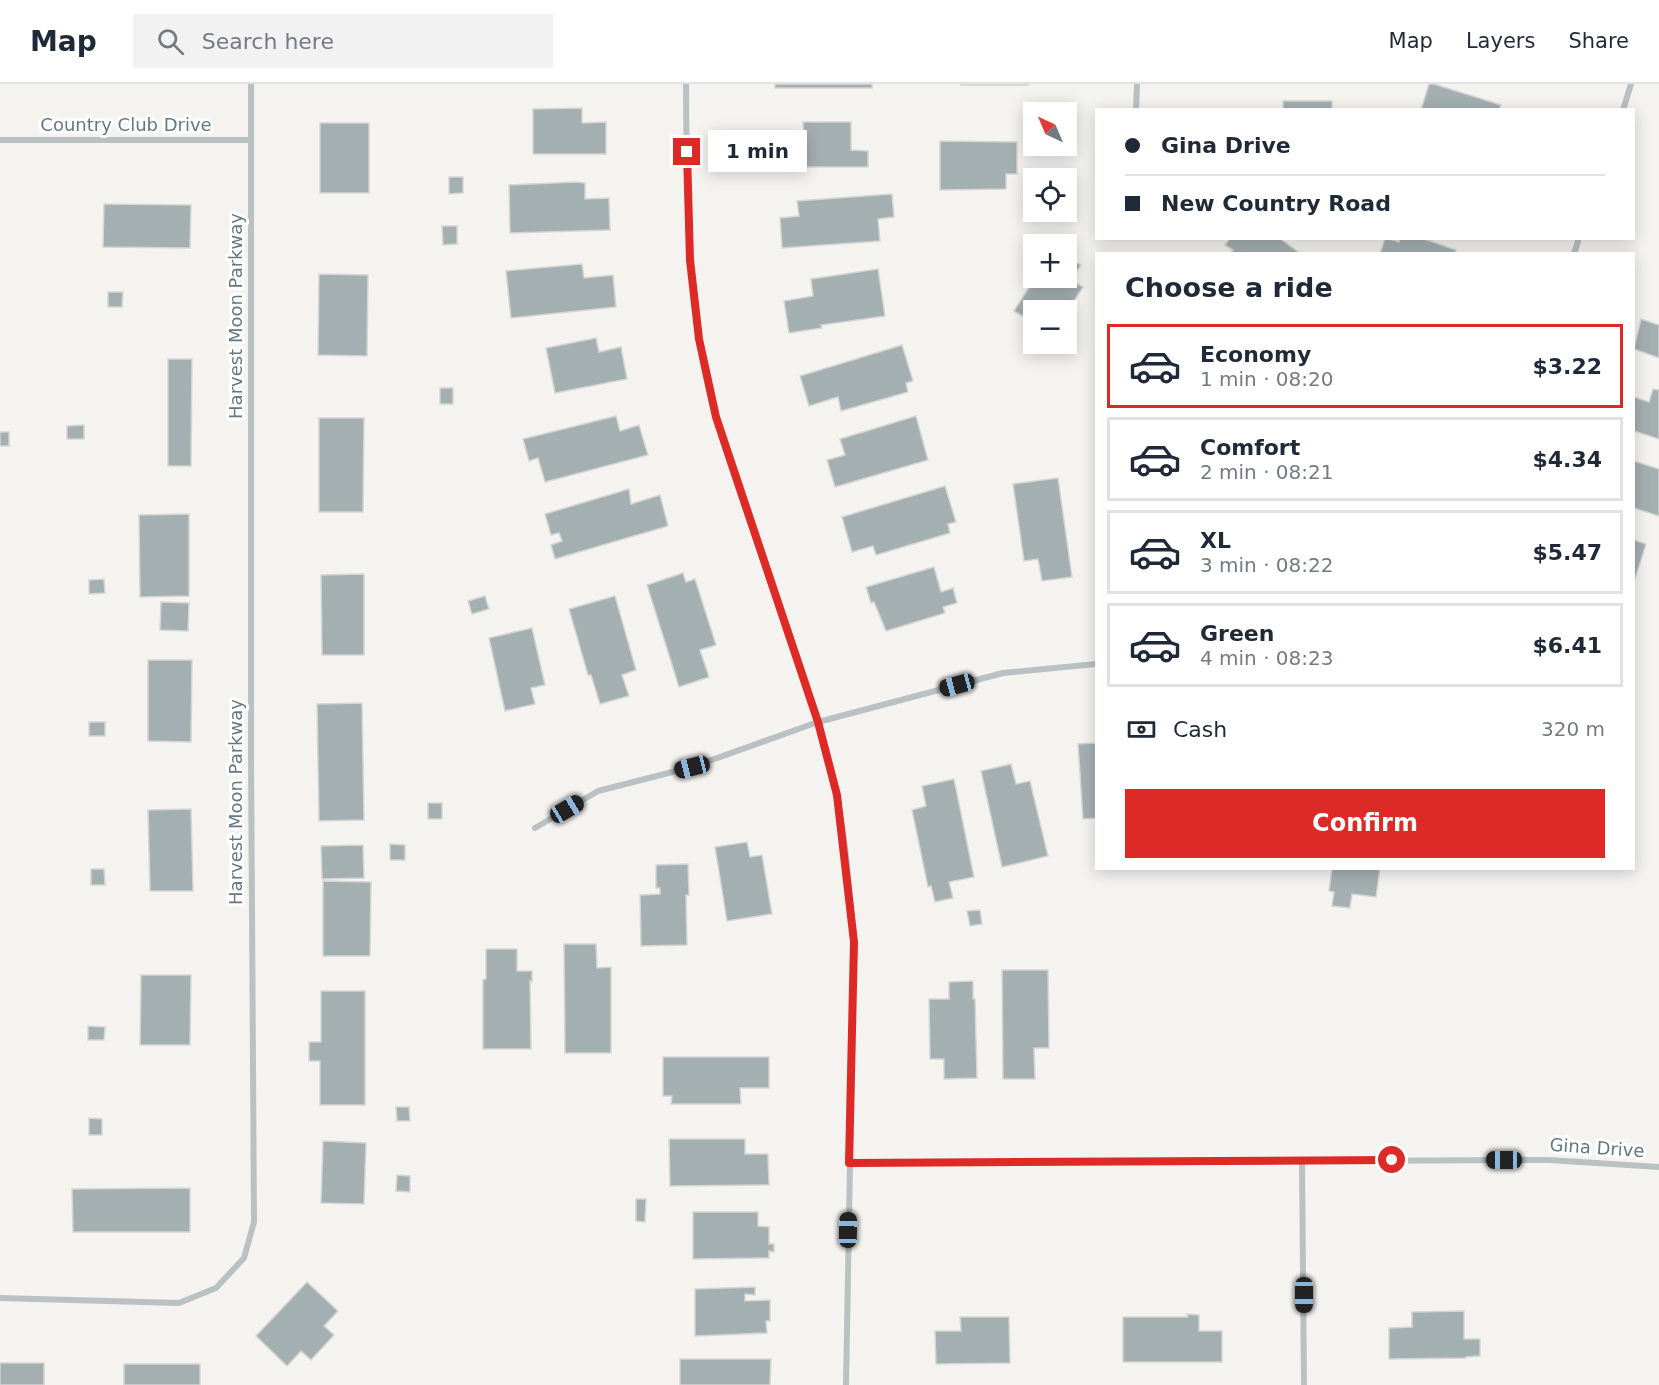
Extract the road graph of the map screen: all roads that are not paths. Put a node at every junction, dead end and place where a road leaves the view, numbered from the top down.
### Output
1 (251, 84) edge
2 (686, 84) edge
3 (1137, 84) edge
4 (1631, 84) edge
5 (1136, 108) edge
6 (1624, 108) edge
7 (0, 140) edge
8 (251, 140) junction
9 (1095, 664) edge
10 (818, 722) junction
11 (535, 828) dead end
12 (1302, 1160) junction
13 (849, 1163) junction
14 (1659, 1167) edge
15 (0, 1298) edge
16 (846, 1385) edge
17 (1304, 1385) edge

1 - 8 street, Harvest Moon Parkway
2 - 10 street
3 - 5 street
4 - 6 street
7 - 8 street, Country Club Drive
8 - 15 street, Harvest Moon Parkway
9 - 10 street
10 - 11 street
10 - 13 street
12 - 13 street, Gina Drive
12 - 14 street, Gina Drive
12 - 17 street
13 - 16 street

